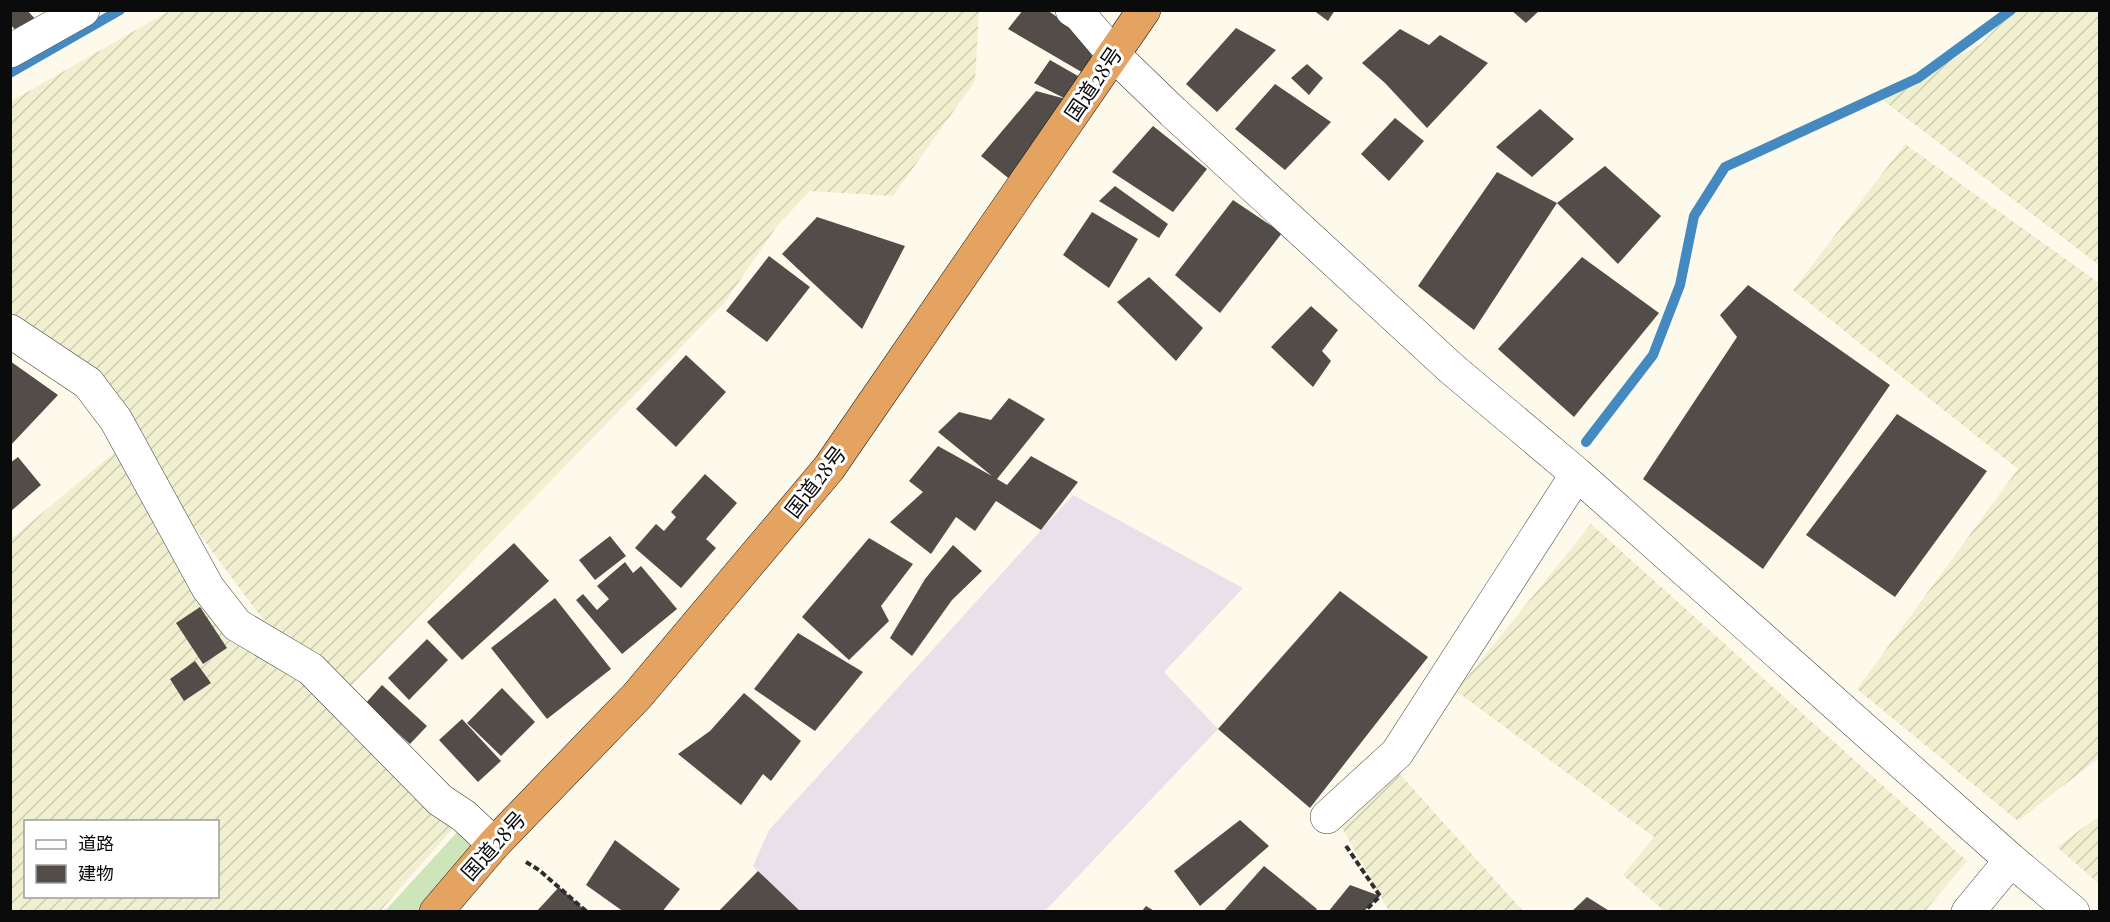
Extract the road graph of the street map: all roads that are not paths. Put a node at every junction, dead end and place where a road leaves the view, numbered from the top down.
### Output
1 (82, 10) edge
2 (1072, 10) edge
3 (1144, 10) edge
4 (10, 51) edge
5 (1114, 56) junction
6 (10, 331) edge
7 (1577, 474) junction
8 (1327, 817) road end
9 (494, 844) junction
10 (2011, 860) junction
11 (436, 912) edge
12 (1968, 912) edge
13 (2073, 912) edge

1 - 4 street
2 - 5 street
3 - 5 highway, 国道28号
5 - 7 street
5 - 9 highway, 国道28号
6 - 9 street
7 - 8 street
7 - 10 street
9 - 11 highway, 国道28号
10 - 12 street
10 - 13 street

